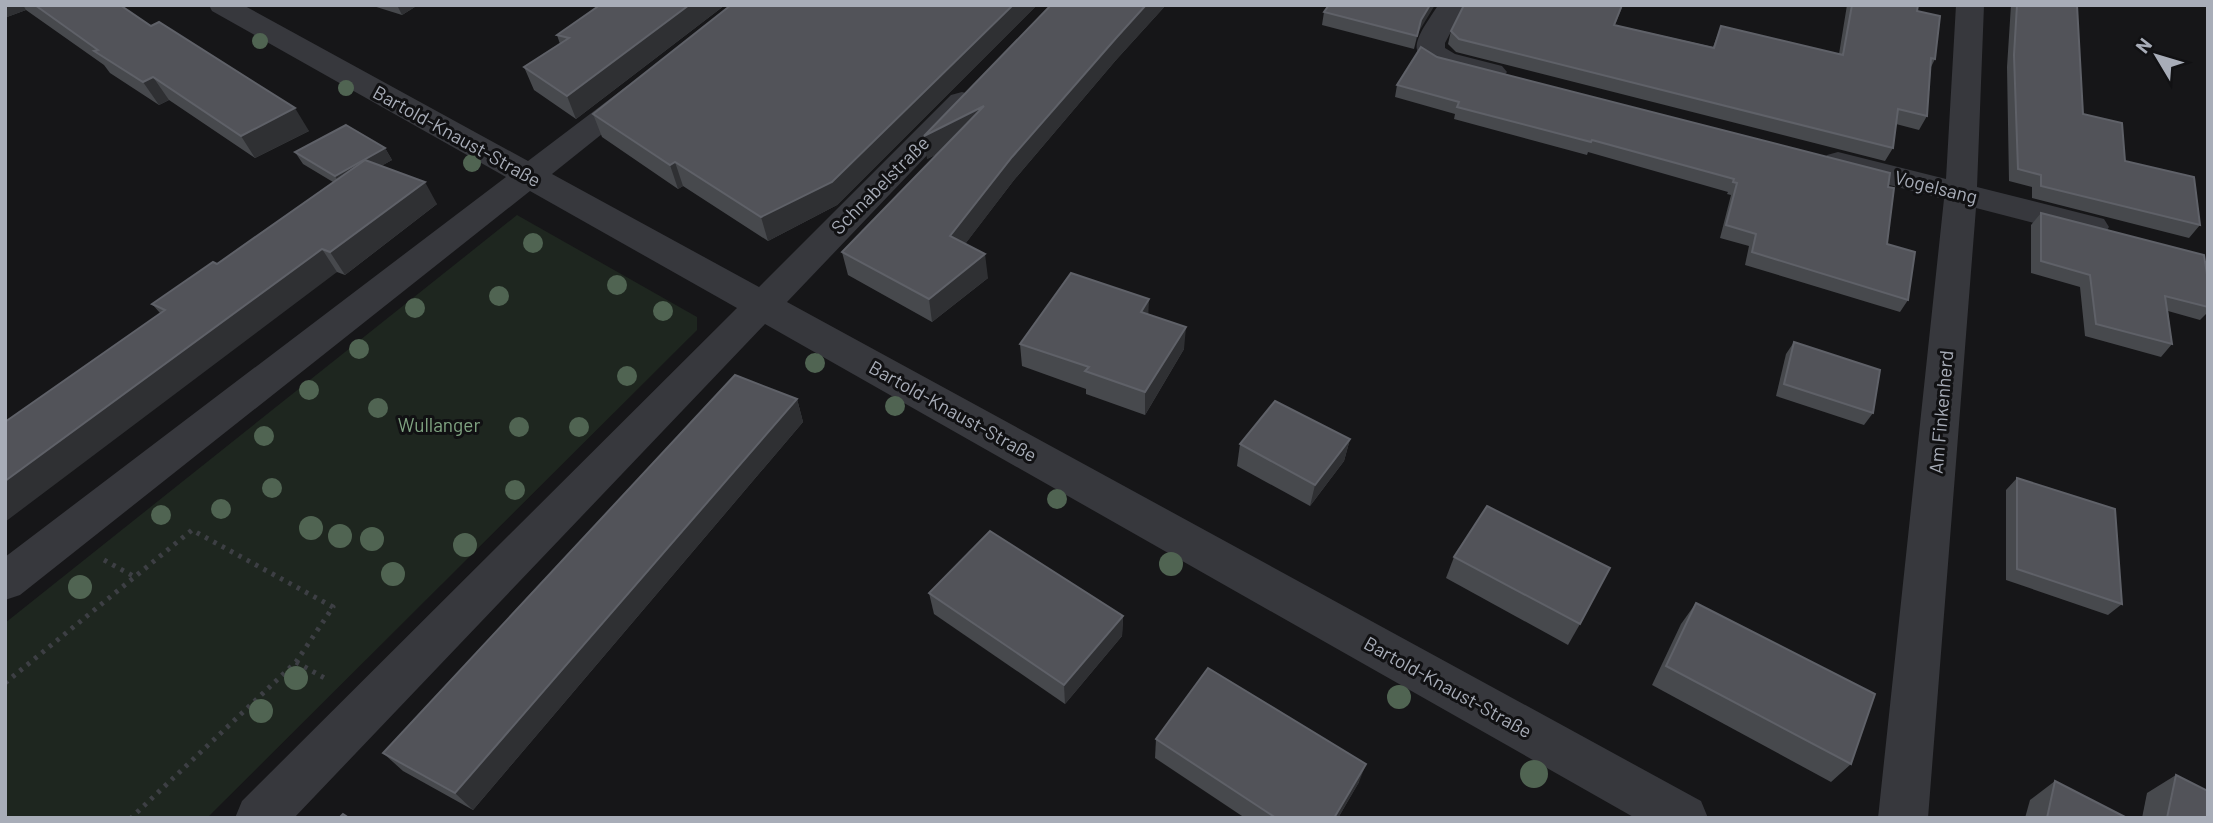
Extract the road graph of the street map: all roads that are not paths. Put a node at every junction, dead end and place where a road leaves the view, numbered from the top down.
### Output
1 (222, 5) edge
2 (1452, 5) edge
3 (1970, 5) edge
4 (660, 74) edge
5 (1524, 80) edge
6 (981, 83) edge
7 (1816, 156) edge
8 (529, 176) junction
9 (1961, 194) junction
10 (2117, 233) edge
11 (762, 305) junction
12 (5, 582) edge
13 (260, 818) edge
14 (1683, 818) edge
15 (1903, 818) edge

1 - 8 street, Bartold-Knaust-Straße
2 - 5 street
3 - 9 street, Am Finkenherd
4 - 8 street
6 - 11 street, Schnabelstraße
7 - 9 street, Vogelsang
8 - 11 street, Bartold-Knaust-Straße
8 - 12 street
9 - 10 street, Vogelsang
9 - 15 street, Am Finkenherd
11 - 13 street
11 - 14 street, Bartold-Knaust-Straße

